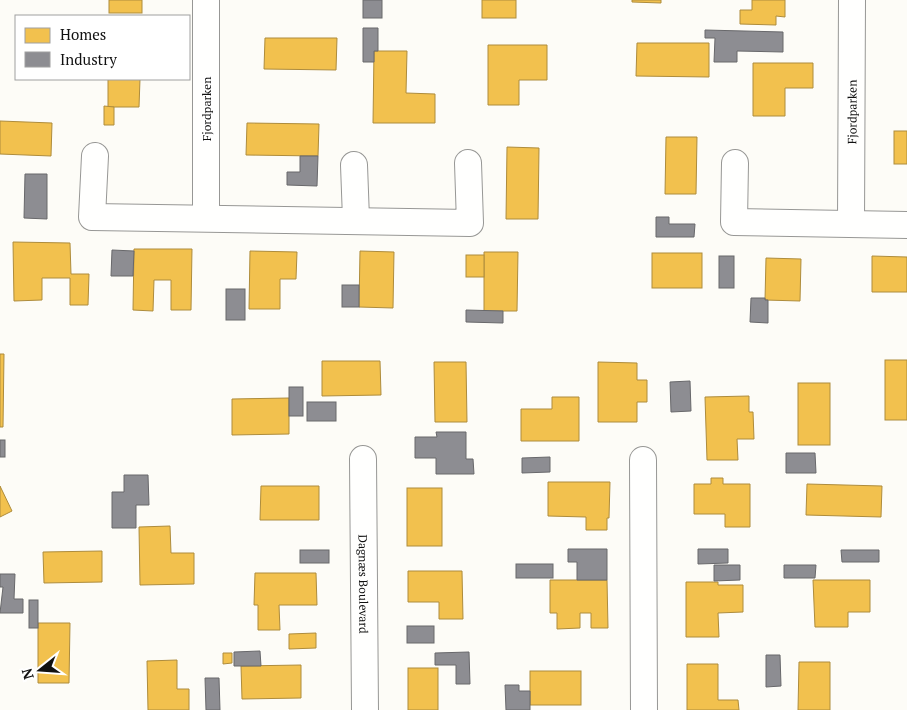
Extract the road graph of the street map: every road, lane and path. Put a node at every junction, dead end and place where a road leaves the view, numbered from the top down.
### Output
1 (206, 0) edge
2 (852, 0) edge
3 (95, 156) dead end
4 (735, 163) dead end
5 (468, 164) dead end
6 (354, 165) dead end
7 (206, 217) junction
8 (356, 219) junction
9 (851, 223) junction
10 (907, 225) edge
11 (363, 459) dead end
12 (643, 460) dead end
13 (365, 710) edge
14 (644, 710) edge

1 - 7 street, Fjordparken
2 - 9 street, Fjordparken
3 - 7 street
4 - 9 street
5 - 8 street
6 - 8 street
7 - 8 street
9 - 10 street
11 - 13 street, Dagnæs Boulevard
12 - 14 street

